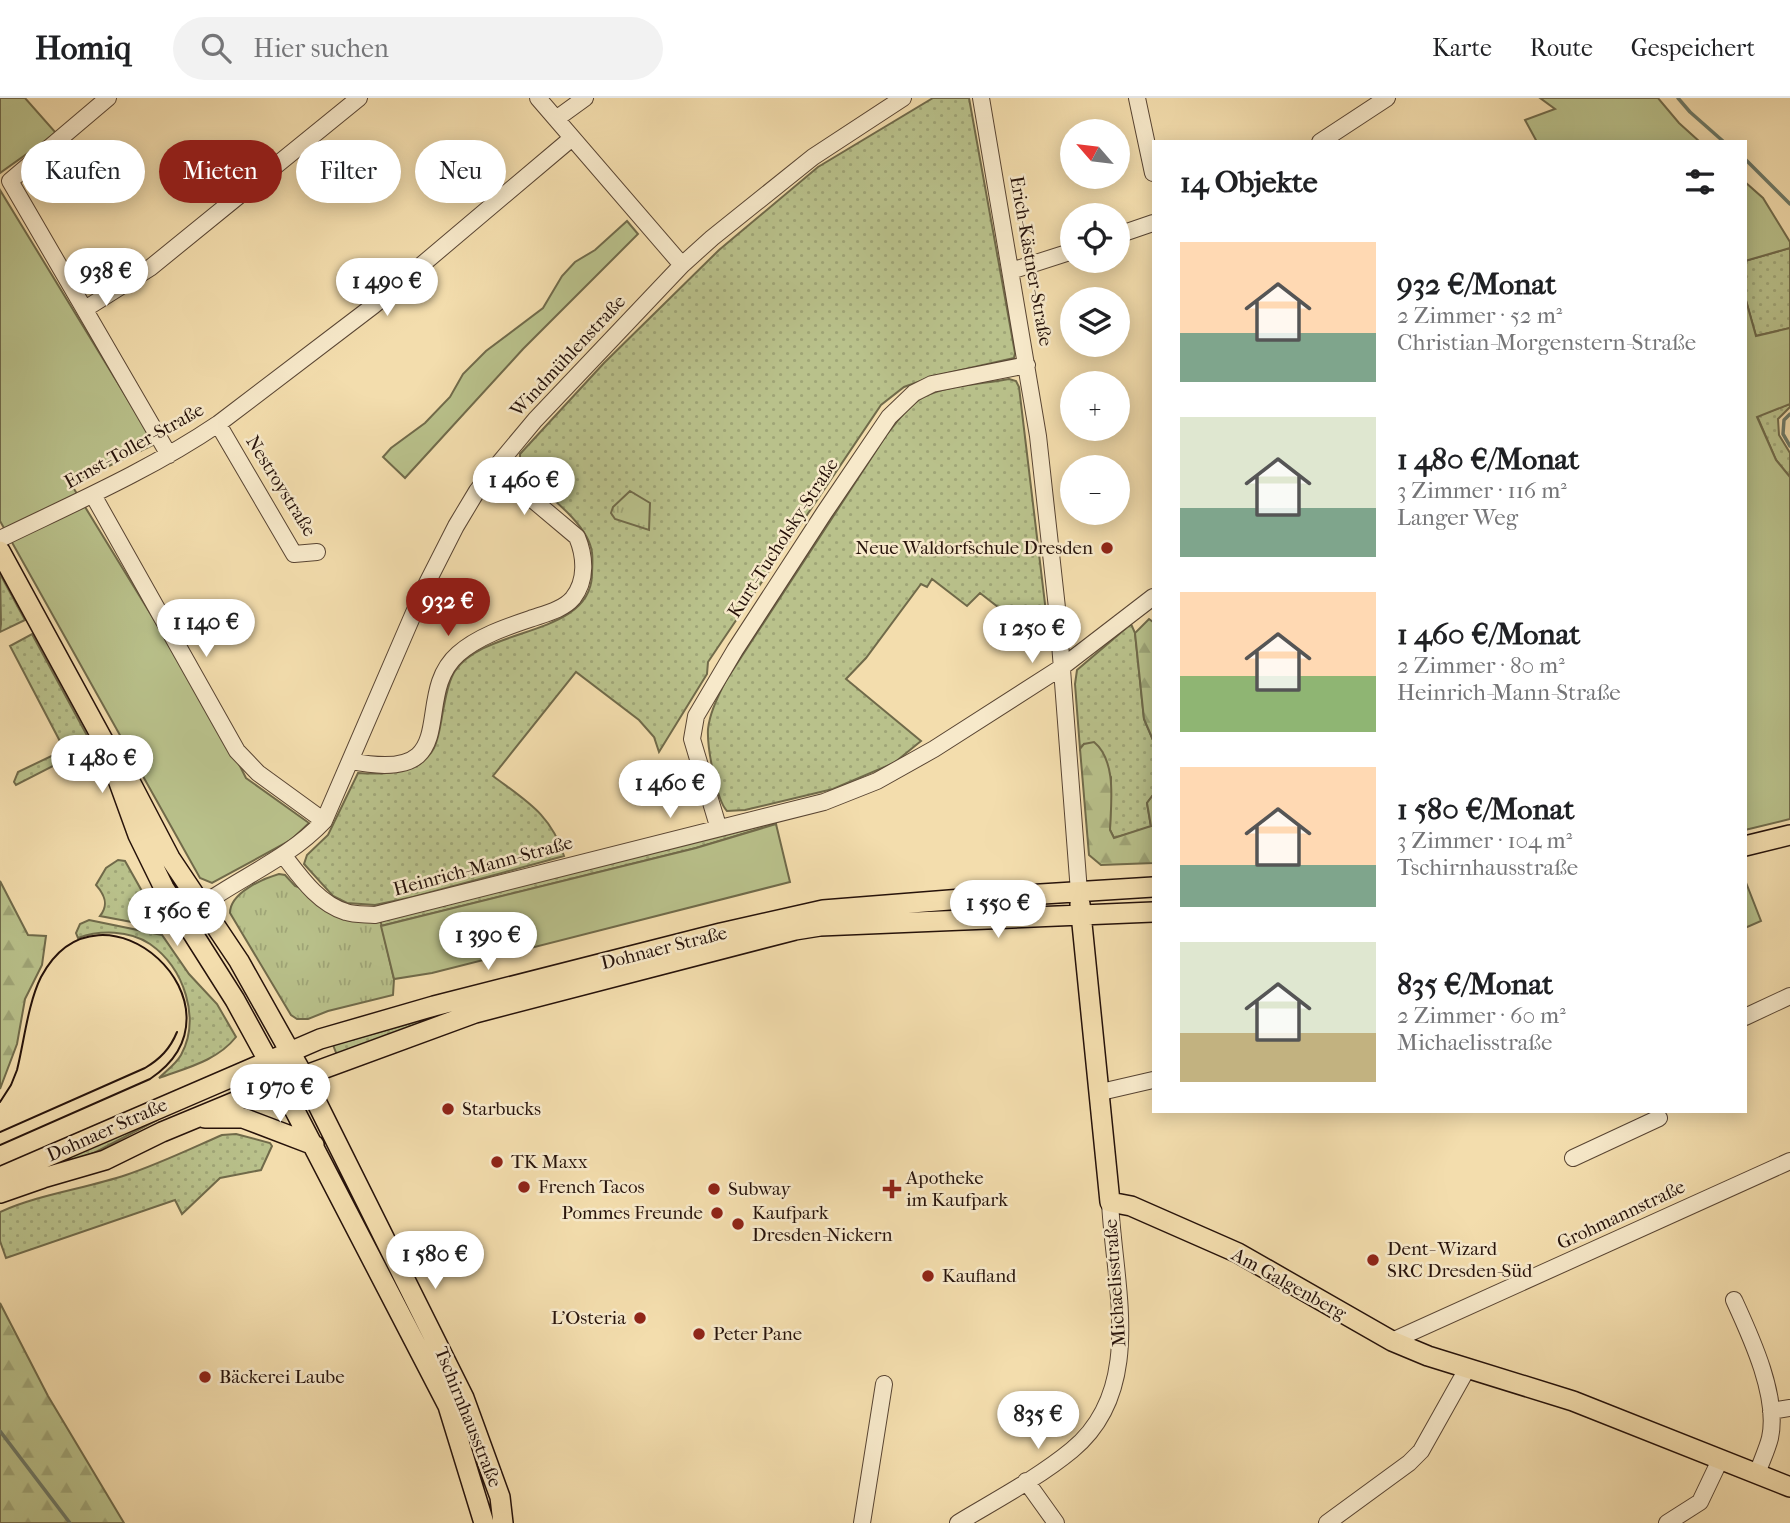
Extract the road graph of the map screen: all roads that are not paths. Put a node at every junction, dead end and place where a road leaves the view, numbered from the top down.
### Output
1 (108, 98) edge
2 (359, 98) edge
3 (538, 98) edge
4 (585, 98) edge
5 (903, 98) edge
6 (981, 98) edge
7 (1137, 98) edge
8 (1387, 98) edge
9 (556, 120) junction
10 (572, 138) junction
11 (1323, 140) edge
12 (1152, 168) edge
13 (1152, 223) edge
14 (1130, 232) edge
15 (1060, 255) edge
16 (682, 265) junction
17 (1011, 271) junction
18 (85, 309) junction
19 (1027, 365) junction
20 (219, 424) junction
21 (169, 454) junction
22 (495, 468) junction
23 (93, 495) junction
24 (0, 539) edge
25 (0, 551) edge
26 (317, 552) dead end
27 (1152, 598) edge
28 (1062, 667) junction
29 (103, 740) junction
30 (351, 761) junction
31 (324, 821) junction
32 (718, 827) junction
33 (1790, 835) edge
34 (1747, 846) edge
35 (284, 856) junction
36 (1152, 887) edge
37 (1079, 892) junction
38 (202, 905) junction
39 (1152, 912) edge
40 (1082, 915) junction
41 (1790, 996) edge
42 (1747, 1016) edge
43 (290, 1051) junction
44 (268, 1060) junction
45 (303, 1075) junction
46 (1152, 1080) edge
47 (281, 1084) junction
48 (1101, 1092) junction
49 (197, 1118) junction
50 (1660, 1118) dead end
51 (314, 1145) junction
52 (1573, 1158) dead end
53 (1790, 1161) edge
54 (0, 1177) edge
55 (0, 1193) edge
56 (1110, 1202) junction
57 (1734, 1300) dead end
58 (1392, 1340) junction
59 (1467, 1369) junction
60 (884, 1384) dead end
61 (1790, 1408) edge
62 (1771, 1411) junction
63 (1720, 1460) junction
64 (1757, 1474) junction
65 (1026, 1481) junction
66 (1790, 1487) edge
67 (484, 1523) edge
68 (503, 1523) edge
69 (862, 1523) edge
70 (958, 1523) edge
71 (1056, 1523) edge
72 (1327, 1523) edge
73 (1667, 1523) edge

1 - 18 street
2 - 18 street
3 - 9 street
4 - 9 street
5 - 16 street, Windmühlenstraße
6 - 17 street, Erich-Kästner-Straße
7 - 12 street
8 - 11 street
9 - 10 street
10 - 16 street
10 - 20 street, Ernst-Toller-Straße
13 - 14 street
15 - 17 street
16 - 22 street, Windmühlenstraße
17 - 19 street, Erich-Kästner-Straße
18 - 21 street
19 - 28 street, Erich-Kästner-Straße
19 - 32 street, Kurt-Tucholsky-Straße
20 - 21 street, Ernst-Toller-Straße
20 - 26 street, Nestroystraße
21 - 23 street, Ernst-Toller-Straße
22 - 30 street, Windmühlenstraße
22 - 30 street
23 - 24 street, Ernst-Toller-Straße
23 - 31 street
25 - 29 main road
27 - 28 street, Heinrich-Mann-Straße
28 - 32 street, Heinrich-Mann-Straße
28 - 37 street, Erich-Kästner-Straße
29 - 38 main road, Tschirnhausstraße
29 - 44 main road, Tschirnhausstraße
30 - 31 street, Windmühlenstraße
31 - 35 street, Windmühlenstraße
32 - 35 street, Heinrich-Mann-Straße
33 - 34 main road
35 - 38 street, Windmühlenstraße
36 - 37 main road, Dohnaer Straße
37 - 40 main road, Michaelisstraße
37 - 43 main road, Dohnaer Straße
38 - 43 main road, Tschirnhausstraße
39 - 40 main road, Dohnaer Straße
40 - 45 main road, Dohnaer Straße
40 - 48 main road, Michaelisstraße
41 - 42 street
43 - 44 main road, Dohnaer Straße
43 - 45 main road, Tschirnhausstraße
44 - 47 main road, Tschirnhausstraße
44 - 54 main road, Dohnaer Straße
45 - 47 main road, Dohnaer Straße
45 - 68 main road, Tschirnhausstraße
46 - 48 street
47 - 49 main road, Dohnaer Straße
47 - 51 main road, Tschirnhausstraße
48 - 56 main road, Michaelisstraße
49 - 51 main road
49 - 55 main road, Dohnaer Straße
50 - 52 street
51 - 67 main road, Tschirnhausstraße
53 - 58 street, Grohmannstraße
56 - 58 main road, Am Galgenberg
56 - 65 street, Michaelisstraße
57 - 62 street
58 - 59 main road, Am Galgenberg
59 - 63 main road, Am Galgenberg
59 - 72 street
60 - 69 street
61 - 62 street
62 - 64 street
63 - 64 main road, Am Galgenberg
63 - 73 street
64 - 66 main road, Am Galgenberg
65 - 70 street, Michaelisstraße
65 - 71 street

